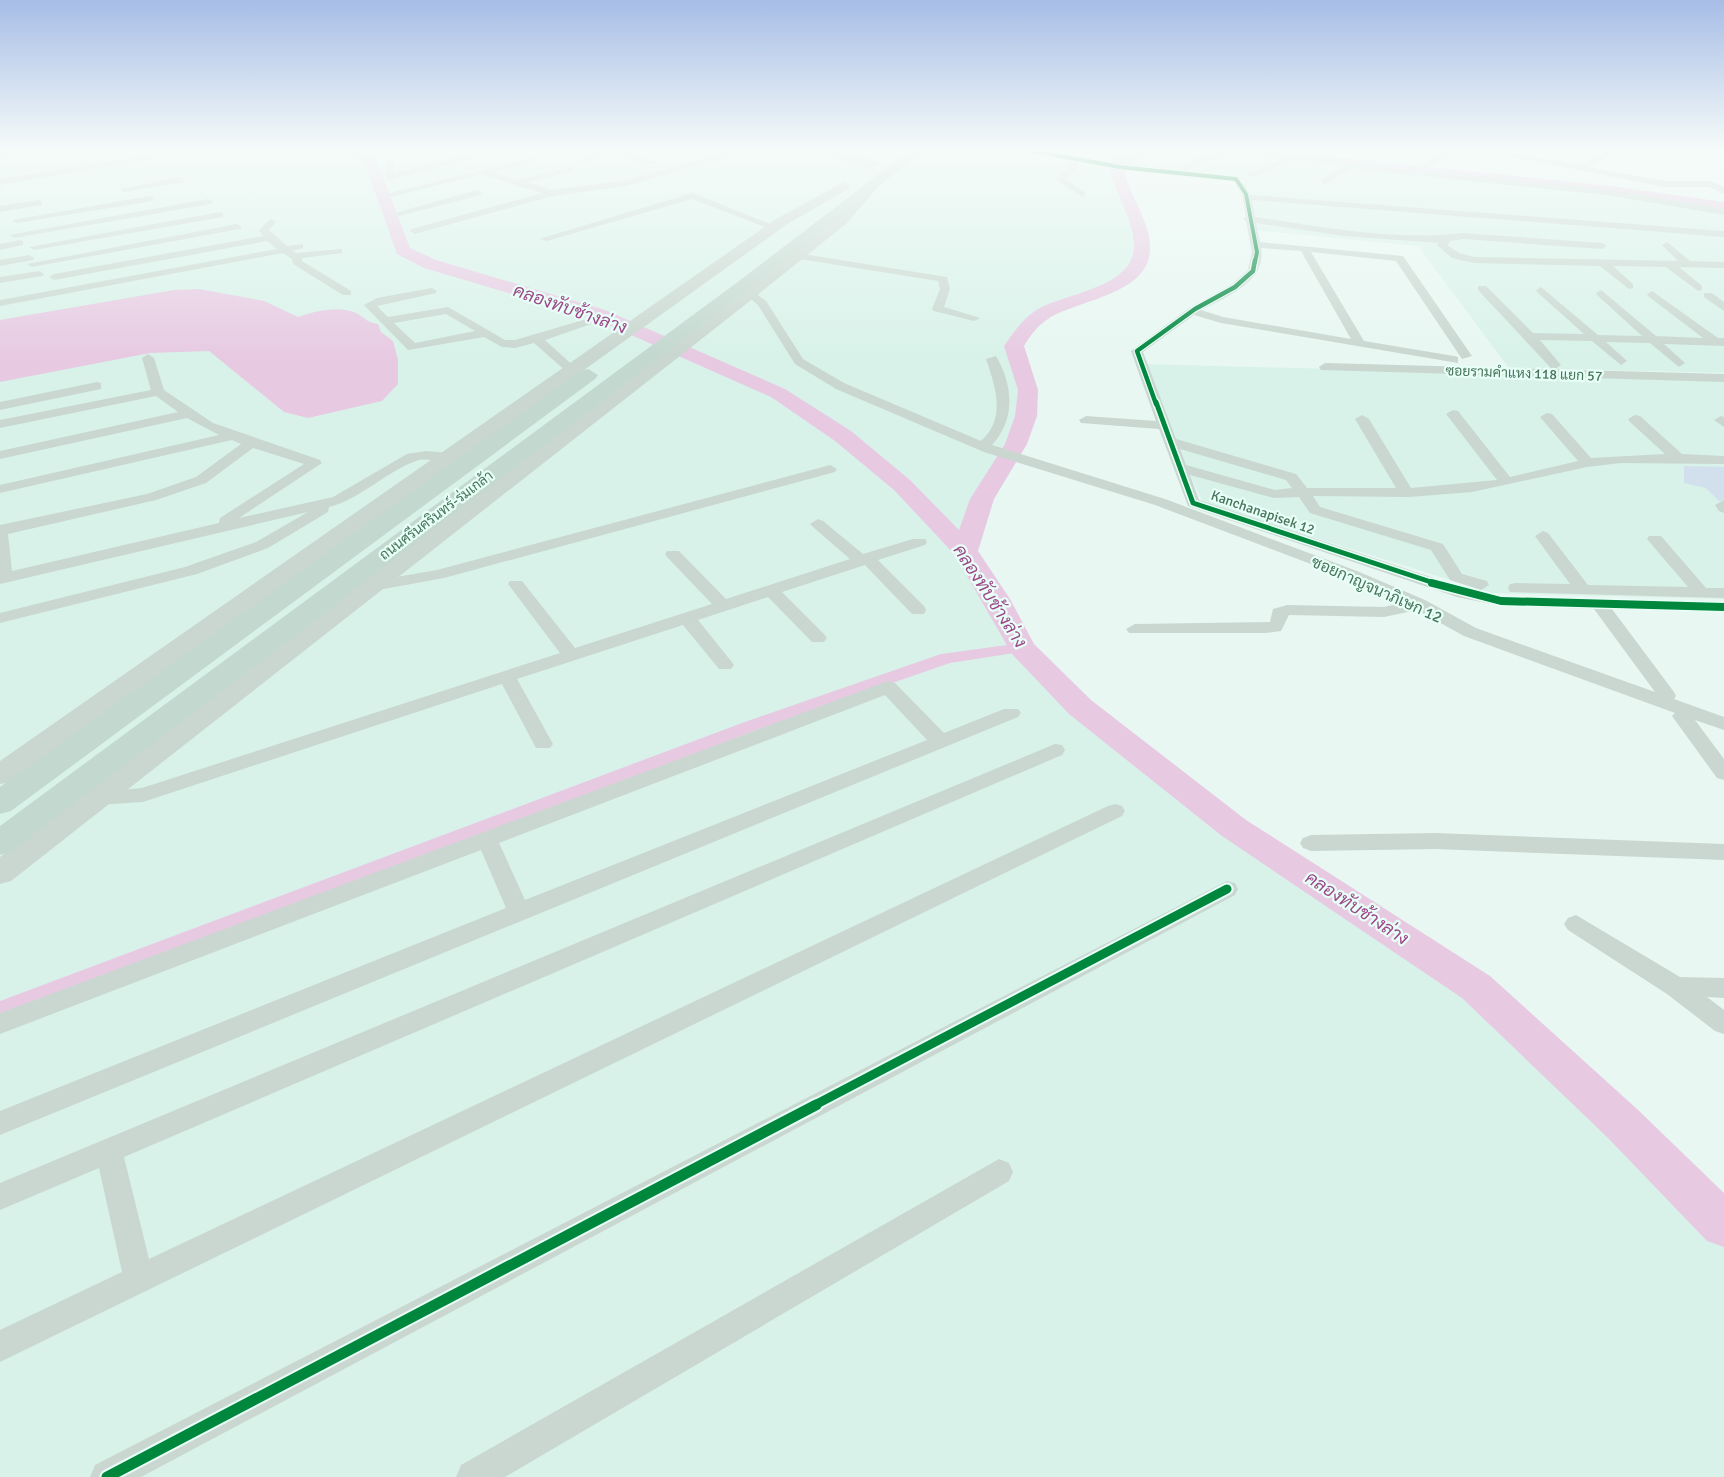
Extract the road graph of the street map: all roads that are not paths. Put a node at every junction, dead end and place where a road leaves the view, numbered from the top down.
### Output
1 (6, 218) edge
2 (13, 218) edge
3 (30, 218) edge
4 (112, 218) edge
5 (203, 218) edge
6 (462, 218) edge
7 (617, 218) edge
8 (749, 218) edge
9 (789, 218) edge
10 (798, 218) edge
11 (833, 218) edge
12 (844, 218) edge
13 (1508, 218) edge
14 (1562, 218) edge
15 (1622, 218) edge
16 (1682, 218) dead end
17 (1248, 219) joint
18 (17, 220) junction
19 (271, 222) dead end
20 (1566, 226) junction
21 (237, 227) dead end
22 (773, 227) junction
23 (415, 231) dead end
24 (1632, 231) junction
25 (1692, 232) junction
26 (15, 234) junction
27 (1724, 234) edge
28 (268, 238) junction
29 (1593, 238) dead end
30 (544, 239) dead end
31 (1443, 240) junction
32 (1699, 241) dead end
33 (1255, 244) junction
34 (1667, 245) dead end
35 (300, 246) dead end
36 (1602, 246) junction
37 (0, 247) edge
38 (34, 247) junction
39 (1303, 247) junction
40 (285, 250) junction
41 (338, 251) dead end
42 (797, 256) junction
43 (297, 257) junction
44 (1463, 258) junction
45 (31, 261) junction
46 (43, 262) junction
47 (1530, 262) junction
48 (1602, 262) junction
49 (1620, 262) junction
50 (0, 263) edge
51 (1667, 263) junction
52 (1687, 264) junction
53 (1724, 265) edge
54 (1474, 272) dead end
55 (39, 274) junction
56 (54, 277) junction
57 (1545, 277) dead end
58 (0, 280) edge
59 (1629, 286) dead end
60 (1482, 288) dead end
61 (1698, 288) dead end
62 (1541, 290) dead end
63 (432, 291) dead end
64 (65, 293) junction
65 (348, 293) dead end
66 (1601, 293) dead end
67 (750, 294) junction
68 (1652, 294) dead end
69 (52, 295) junction
70 (1708, 295) dead end
71 (0, 303) edge
72 (1724, 308) edge
73 (1192, 311) junction
74 (658, 316) junction
75 (974, 318) dead end
76 (384, 321) junction
77 (587, 322) dead end
78 (691, 331) junction
79 (485, 333) junction
80 (1530, 336) junction
81 (539, 338) junction
82 (1597, 339) junction
83 (1359, 341) dead end
84 (1654, 341) junction
85 (1721, 345) edge
86 (635, 353) junction
87 (148, 358) dead end
88 (992, 358) dead end
89 (1621, 361) dead end
90 (1679, 363) dead end
91 (1555, 365) dead end
92 (1325, 367) dead end
93 (572, 370) junction
94 (1724, 378) edge
95 (98, 386) dead end
96 (158, 392) junction
97 (0, 406) edge
98 (190, 413) junction
99 (1453, 414) dead end
100 (1547, 417) dead end
101 (1362, 419) dead end
102 (1635, 419) dead end
103 (1086, 420) dead end
104 (0, 424) edge
105 (1163, 424) junction
106 (232, 436) junction
107 (1169, 441) junction
108 (251, 443) junction
109 (986, 447) junction
110 (0, 455) edge
111 (449, 457) junction
112 (1679, 459) junction
113 (1724, 460) edge
114 (1588, 463) junction
115 (1179, 467) junction
116 (830, 469) dead end
117 (1506, 482) junction
118 (0, 489) edge
119 (1303, 492) junction
120 (1406, 492) junction
121 (338, 500) junction
122 (360, 520) junction
123 (818, 524) dead end
124 (213, 529) junction
125 (1, 530) edge
126 (1543, 536) dead end
127 (1655, 539) dead end
128 (919, 542) dead end
129 (673, 554) dead end
130 (864, 559) junction
131 (2, 578) edge
132 (516, 584) dead end
133 (362, 588) junction
134 (770, 590) junction
135 (1583, 590) junction
136 (1702, 593) junction
137 (1724, 593) edge
138 (1419, 604) junction
139 (722, 605) junction
140 (1600, 605) junction
141 (1724, 607) edge
142 (918, 610) dead end
143 (686, 617) junction
144 (0, 618) edge
145 (1135, 629) dead end
146 (818, 638) dead end
147 (213, 649) junction
148 (570, 654) junction
149 (725, 665) dead end
150 (230, 670) junction
151 (506, 675) junction
152 (1667, 696) dead end
153 (1011, 713) dead end
154 (1680, 713) dead end
155 (1720, 717) edge
156 (940, 741) junction
157 (543, 744) dead end
158 (1055, 750) dead end
159 (1724, 773) edge
160 (0, 775) edge
161 (97, 798) junction
162 (0, 803) edge
163 (1115, 811) dead end
164 (487, 839) junction
165 (0, 843) edge
166 (1311, 843) dead end
167 (1724, 852) edge
168 (0, 873) edge
169 (1227, 889) dead end
170 (519, 912) junction
171 (1576, 924) dead end
172 (1676, 987) junction
173 (1724, 988) edge
174 (0, 1024) edge
175 (1724, 1024) edge
176 (0, 1123) edge
177 (109, 1152) junction
178 (999, 1172) dead end
179 (0, 1197) edge
180 (139, 1280) junction
181 (0, 1346) edge
182 (107, 1477) edge
183 (473, 1477) edge

1 - 26 street
2 - 18 street
3 - 18 street
4 - 26 street
5 - 38 street
6 - 23 street
7 - 30 street
8 - 22 street
9 - 22 main road, ถนนศรีนครินทร์-ร่มเกล้า
10 - 74 main road, ถนนศรีนครินทร์-ร่มเกล้า
11 - 78 main road, ถนนศรีนครินทร์-ร่มเกล้า
12 - 42 main road, ถนนศรีนครินทร์-ร่มเกล้า
13 - 20 street
14 - 20 street
15 - 24 street
16 - 25 street
17 - 31 street
17 - 33 street, Kanchanapisek 12
18 - 26 street
19 - 28 street
20 - 24 street
21 - 46 street
22 - 74 main road, ถนนศรีนครินทร์-ร่มเกล้า
24 - 25 street
25 - 27 street
25 - 32 street
26 - 37 street
26 - 38 street
26 - 45 street
28 - 40 street
28 - 56 street
29 - 36 street
31 - 36 street
31 - 44 street
33 - 39 street
33 - 73 street, Kanchanapisek 12
34 - 52 street
35 - 40 street
36 - 49 street
38 - 46 street
39 - 73 street
39 - 83 street
40 - 43 street
40 - 64 street
41 - 43 street
42 - 67 main road, ถนนศรีนครินทร์-ร่มเกล้า
42 - 75 street
43 - 65 street
44 - 47 street
44 - 54 street
45 - 46 street
45 - 50 street
45 - 55 street
46 - 56 street
47 - 48 street
47 - 57 street
48 - 49 street
48 - 59 street
49 - 51 street
51 - 52 street
51 - 61 street
52 - 53 street
55 - 58 street
55 - 69 street
56 - 64 street
60 - 80 street
62 - 82 street
63 - 76 street
64 - 69 street
66 - 84 street
67 - 78 main road, ถนนศรีนครินทร์-ร่มเกล้า
67 - 109 street, ซอยกาญจนาภิเษก 12
68 - 85 street
69 - 71 street
70 - 72 street
73 - 105 street, Kanchanapisek 12
74 - 86 main road, ถนนศรีนครินทร์-ร่มเกล้า
76 - 79 street
76 - 79 street
77 - 81 street
78 - 86 main road, ถนนศรีนครินทร์-ร่มเกล้า
79 - 81 street
80 - 82 street
80 - 91 street
81 - 93 street
82 - 84 street
82 - 89 street
84 - 85 street
84 - 90 street
86 - 93 main road
86 - 133 main road, ถนนศรีนครินทร์-ร่มเกล้า
86 - 147 main road, ถนนศรีนครินทร์-ร่มเกล้า
86 - 150 main road, ถนนศรีนครินทร์-ร่มเกล้า
87 - 96 street
88 - 109 street
92 - 94 street, ซอยรามคำแหง 118 แยก 57
93 - 111 main road
95 - 97 street
96 - 98 street
96 - 104 street
98 - 106 street
98 - 110 street
99 - 117 street
100 - 114 street
101 - 120 street
102 - 112 street
103 - 105 street
105 - 107 street, Kanchanapisek 12
106 - 108 street
106 - 118 street
107 - 115 street, Kanchanapisek 12
107 - 119 street
108 - 124 street
108 - 125 street
109 - 138 street, ซอยกาญจนาภิเษก 12
111 - 121 street
111 - 122 main road
112 - 113 street
112 - 114 street
114 - 117 street
115 - 119 street
115 - 140 street, Kanchanapisek 12
116 - 133 street
117 - 120 street
119 - 120 street
119 - 135 street
121 - 124 street
121 - 144 street
122 - 147 main road
122 - 160 main road
123 - 130 street
124 - 131 street
125 - 131 street
126 - 135 street
127 - 136 street
128 - 130 street
129 - 139 street
130 - 134 street
130 - 142 street
132 - 148 street
133 - 150 main road
133 - 161 main road, ถนนศรีนครินทร์-ร่มเกล้า
134 - 139 street
134 - 146 street
135 - 136 street
136 - 137 street
138 - 145 street
138 - 155 street, ซอยกาญจนาภิเษก 12
139 - 143 street
140 - 141 street, Kanchanapisek 12
140 - 152 street
143 - 148 street
143 - 149 street
147 - 162 main road, ถนนศรีนครินทร์-ร่มเกล้า
148 - 151 street
150 - 165 main road, ถนนศรีนครินทร์-ร่มเกล้า
151 - 157 street
151 - 161 street
153 - 156 street
154 - 159 street
156 - 164 street
156 - 170 street
158 - 177 street
161 - 168 main road, ถนนศรีนครินทร์-ร่มเกล้า
163 - 180 street
164 - 170 street
164 - 174 street
166 - 167 street
169 - 182 street
170 - 176 street
171 - 172 street
172 - 173 street
172 - 175 street
177 - 179 street
177 - 180 street
178 - 183 street
180 - 181 street

